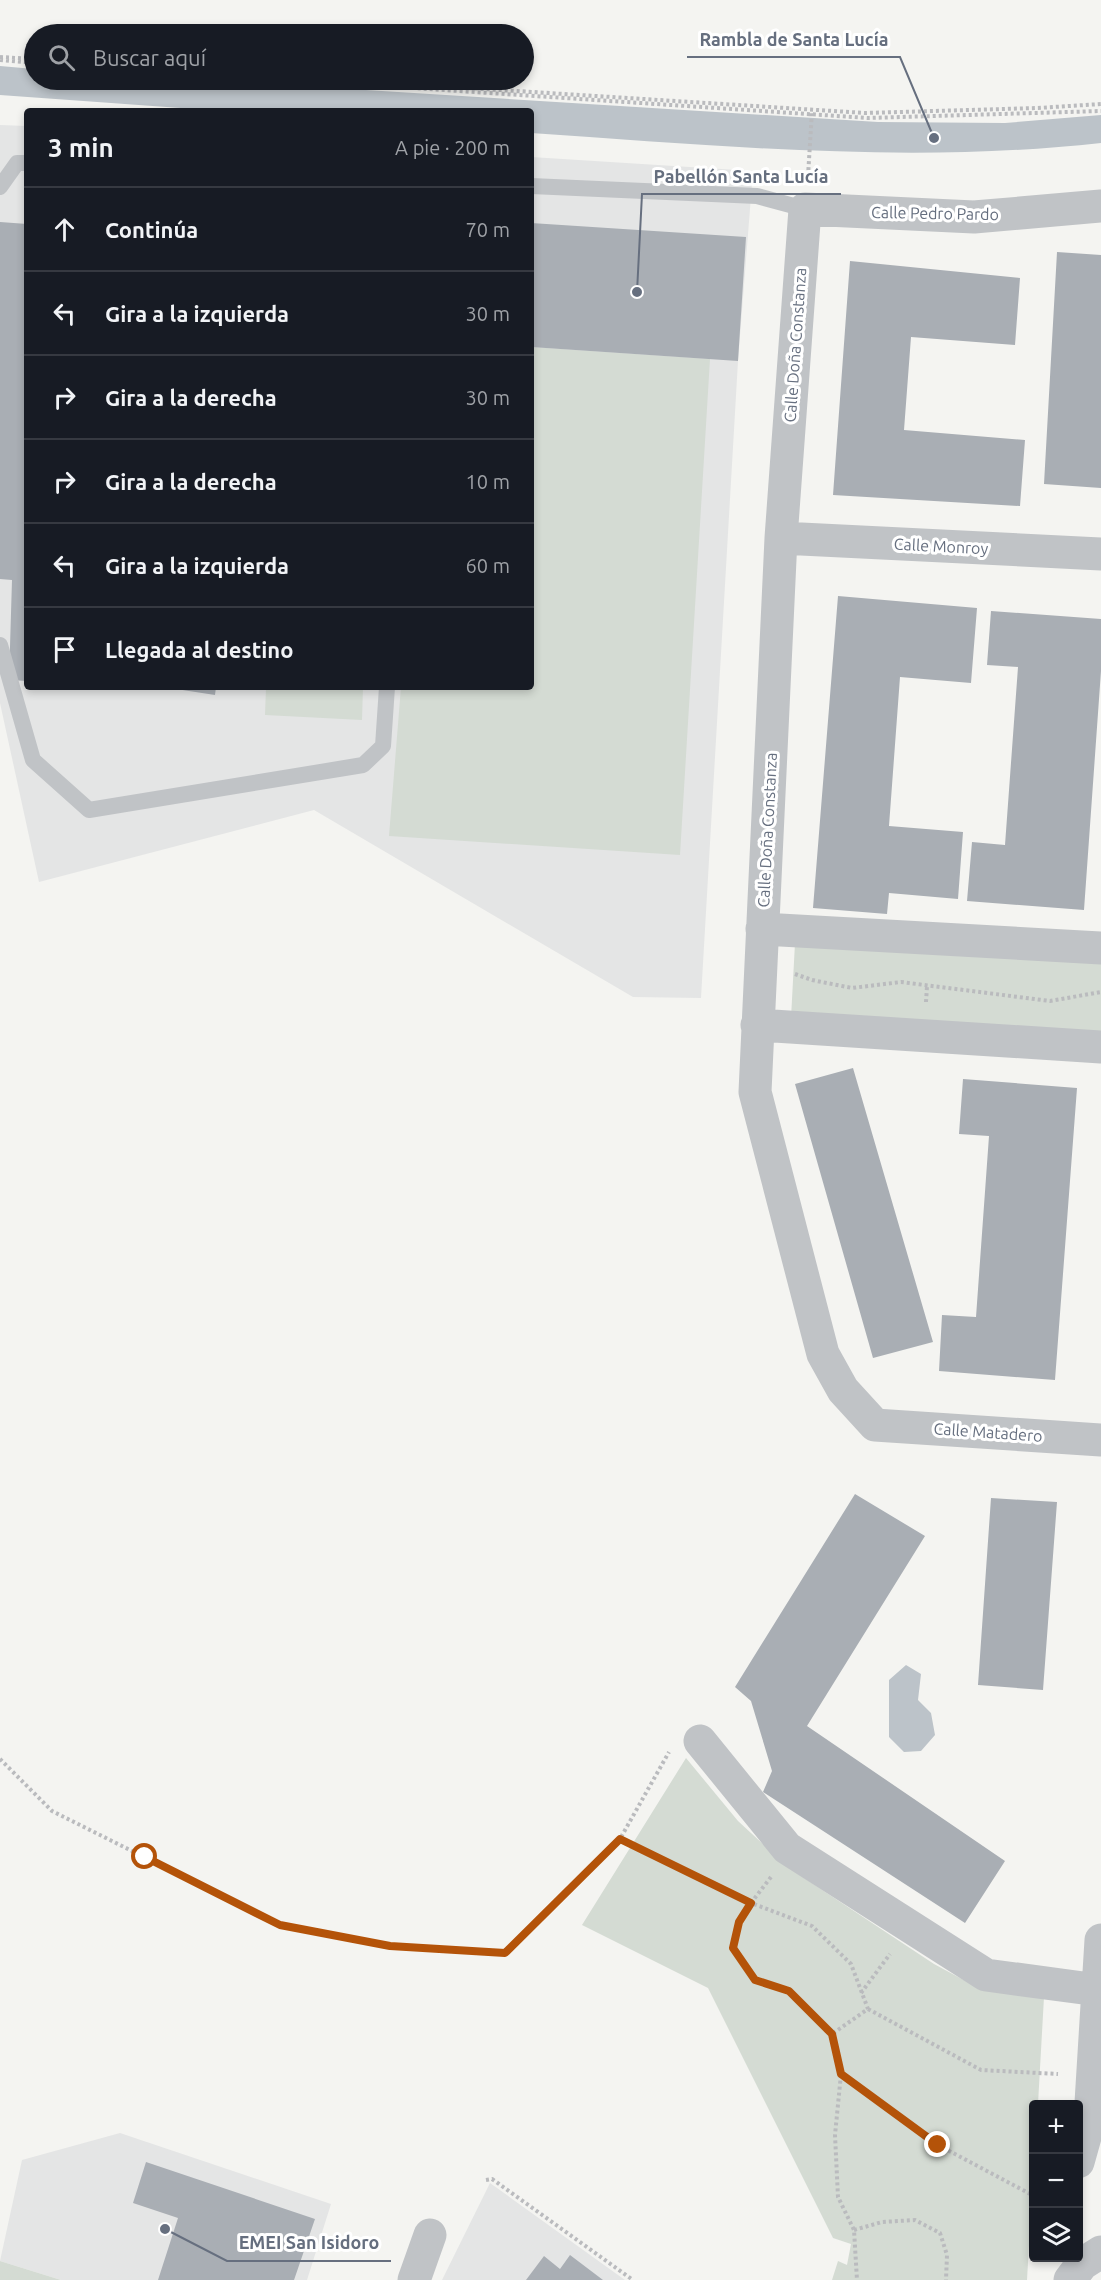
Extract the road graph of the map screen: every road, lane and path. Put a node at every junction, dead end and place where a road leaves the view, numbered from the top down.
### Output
1 (0, 58) edge
2 (24, 60) edge
3 (450, 90) edge
4 (485, 90) edge
5 (1101, 104) edge
6 (1101, 111) edge
7 (812, 113) junction
8 (809, 156) dead end
9 (24, 163) edge
10 (534, 186) edge
11 (0, 187) edge
12 (1101, 206) edge
13 (805, 210) junction
14 (781, 538) junction
15 (1101, 554) edge
16 (0, 645) edge
17 (387, 690) edge
18 (762, 929) junction
19 (1101, 948) edge
20 (786, 970) dead end
21 (1101, 992) edge
22 (757, 1025) junction
23 (1101, 1047) edge
24 (875, 1425) joint
25 (1101, 1440) edge
26 (700, 1741) joint
27 (0, 1759) edge
28 (620, 1839) junction
29 (751, 1903) junction
30 (909, 1926) junction
31 (1101, 1940) edge
32 (1098, 1990) junction
33 (861, 1993) junction
34 (868, 2009) junction
35 (832, 2034) junction
36 (1093, 2073) junction
37 (841, 2074) junction
38 (1095, 2143) edge
39 (1083, 2156) edge
40 (486, 2180) dead end
41 (1029, 2193) edge
42 (854, 2230) junction
43 (430, 2235) dead end
44 (1101, 2252) edge
45 (1071, 2262) edge
46 (414, 2280) edge
47 (633, 2280) edge
48 (857, 2280) edge
49 (946, 2280) edge
50 (1069, 2280) edge

1 - 2 path
3 - 7 path
4 - 7 path
5 - 7 path
6 - 7 path
7 - 8 path
9 - 11 lane
10 - 13 lane
12 - 13 street, Calle Pedro Pardo
13 - 14 street, Calle Doña Constanza
14 - 15 street, Calle Monroy
14 - 18 street, Calle Doña Constanza
16 - 17 lane
18 - 19 street
18 - 22 street, Calle Doña Constanza
20 - 21 path
22 - 23 street
22 - 24 street, Calle Doña Constanza
24 - 25 street, Calle Matadero
26 - 28 path
26 - 30 street
27 - 28 path
28 - 29 path
29 - 33 path
29 - 35 path
30 - 32 street
30 - 33 path
31 - 32 street
32 - 36 street
33 - 34 path
34 - 35 path
34 - 36 path
35 - 37 path
36 - 38 street
37 - 41 path
37 - 42 path
38 - 39 street
40 - 47 path
42 - 48 path
42 - 49 path
43 - 46 street
44 - 50 street
45 - 50 street

